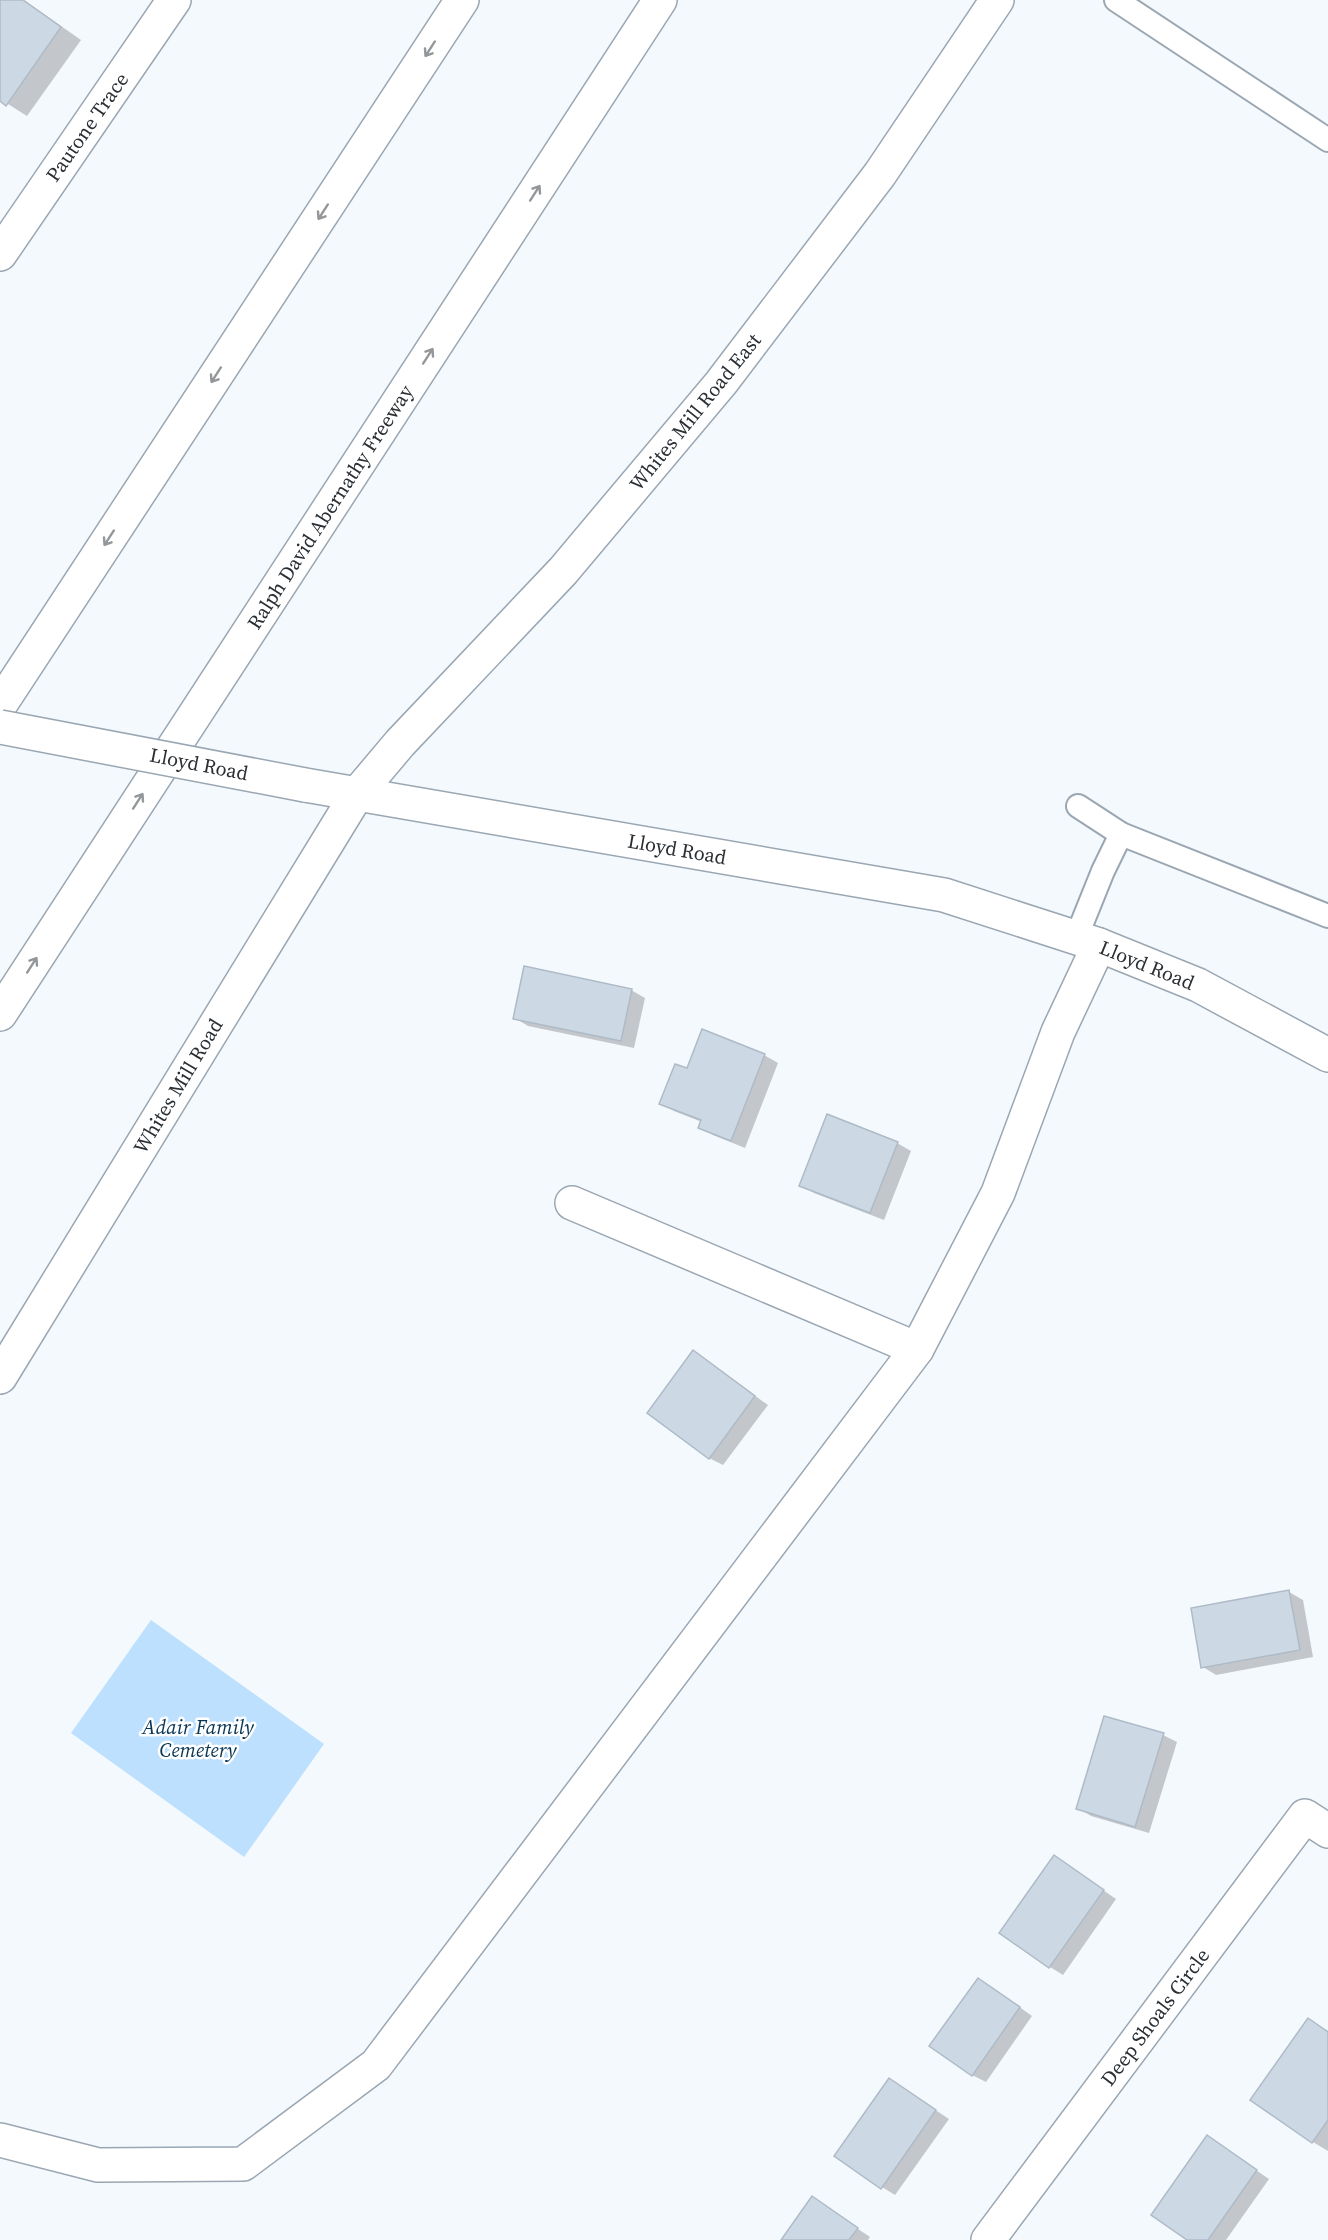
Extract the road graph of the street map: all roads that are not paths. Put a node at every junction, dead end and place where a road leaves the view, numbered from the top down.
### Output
1 (174, 0) edge
2 (462, 0) edge
3 (660, 0) edge
4 (997, 0) edge
5 (1116, 0) edge
6 (1328, 140) edge
7 (0, 254) edge
8 (0, 705) edge
9 (0, 727) edge
10 (357, 794) junction
11 (1078, 806) dead end
12 (1121, 834) junction
13 (1328, 916) edge
14 (1088, 941) junction
15 (0, 1014) edge
16 (1326, 1049) edge
17 (572, 1203) dead end
18 (917, 1349) junction
19 (0, 1377) edge
20 (1328, 1832) edge
21 (0, 2140) edge
22 (988, 2240) edge

1 - 7 main road, Pautone Trace
2 -> 8 main road
15 -> 3 main road, Ralph David Abernathy Freeway
4 - 10 main road, Whites Mill Road East
5 - 6 lane
9 - 10 main road, Lloyd Road, bridge
10 - 14 main road, Lloyd Road
10 - 19 main road, Whites Mill Road
11 - 12 lane
12 - 13 lane
12 - 14 lane
14 - 16 main road, Lloyd Road
14 - 18 main road
17 - 18 main road
18 - 21 main road
20 - 22 main road, Deep Shoals Circle

